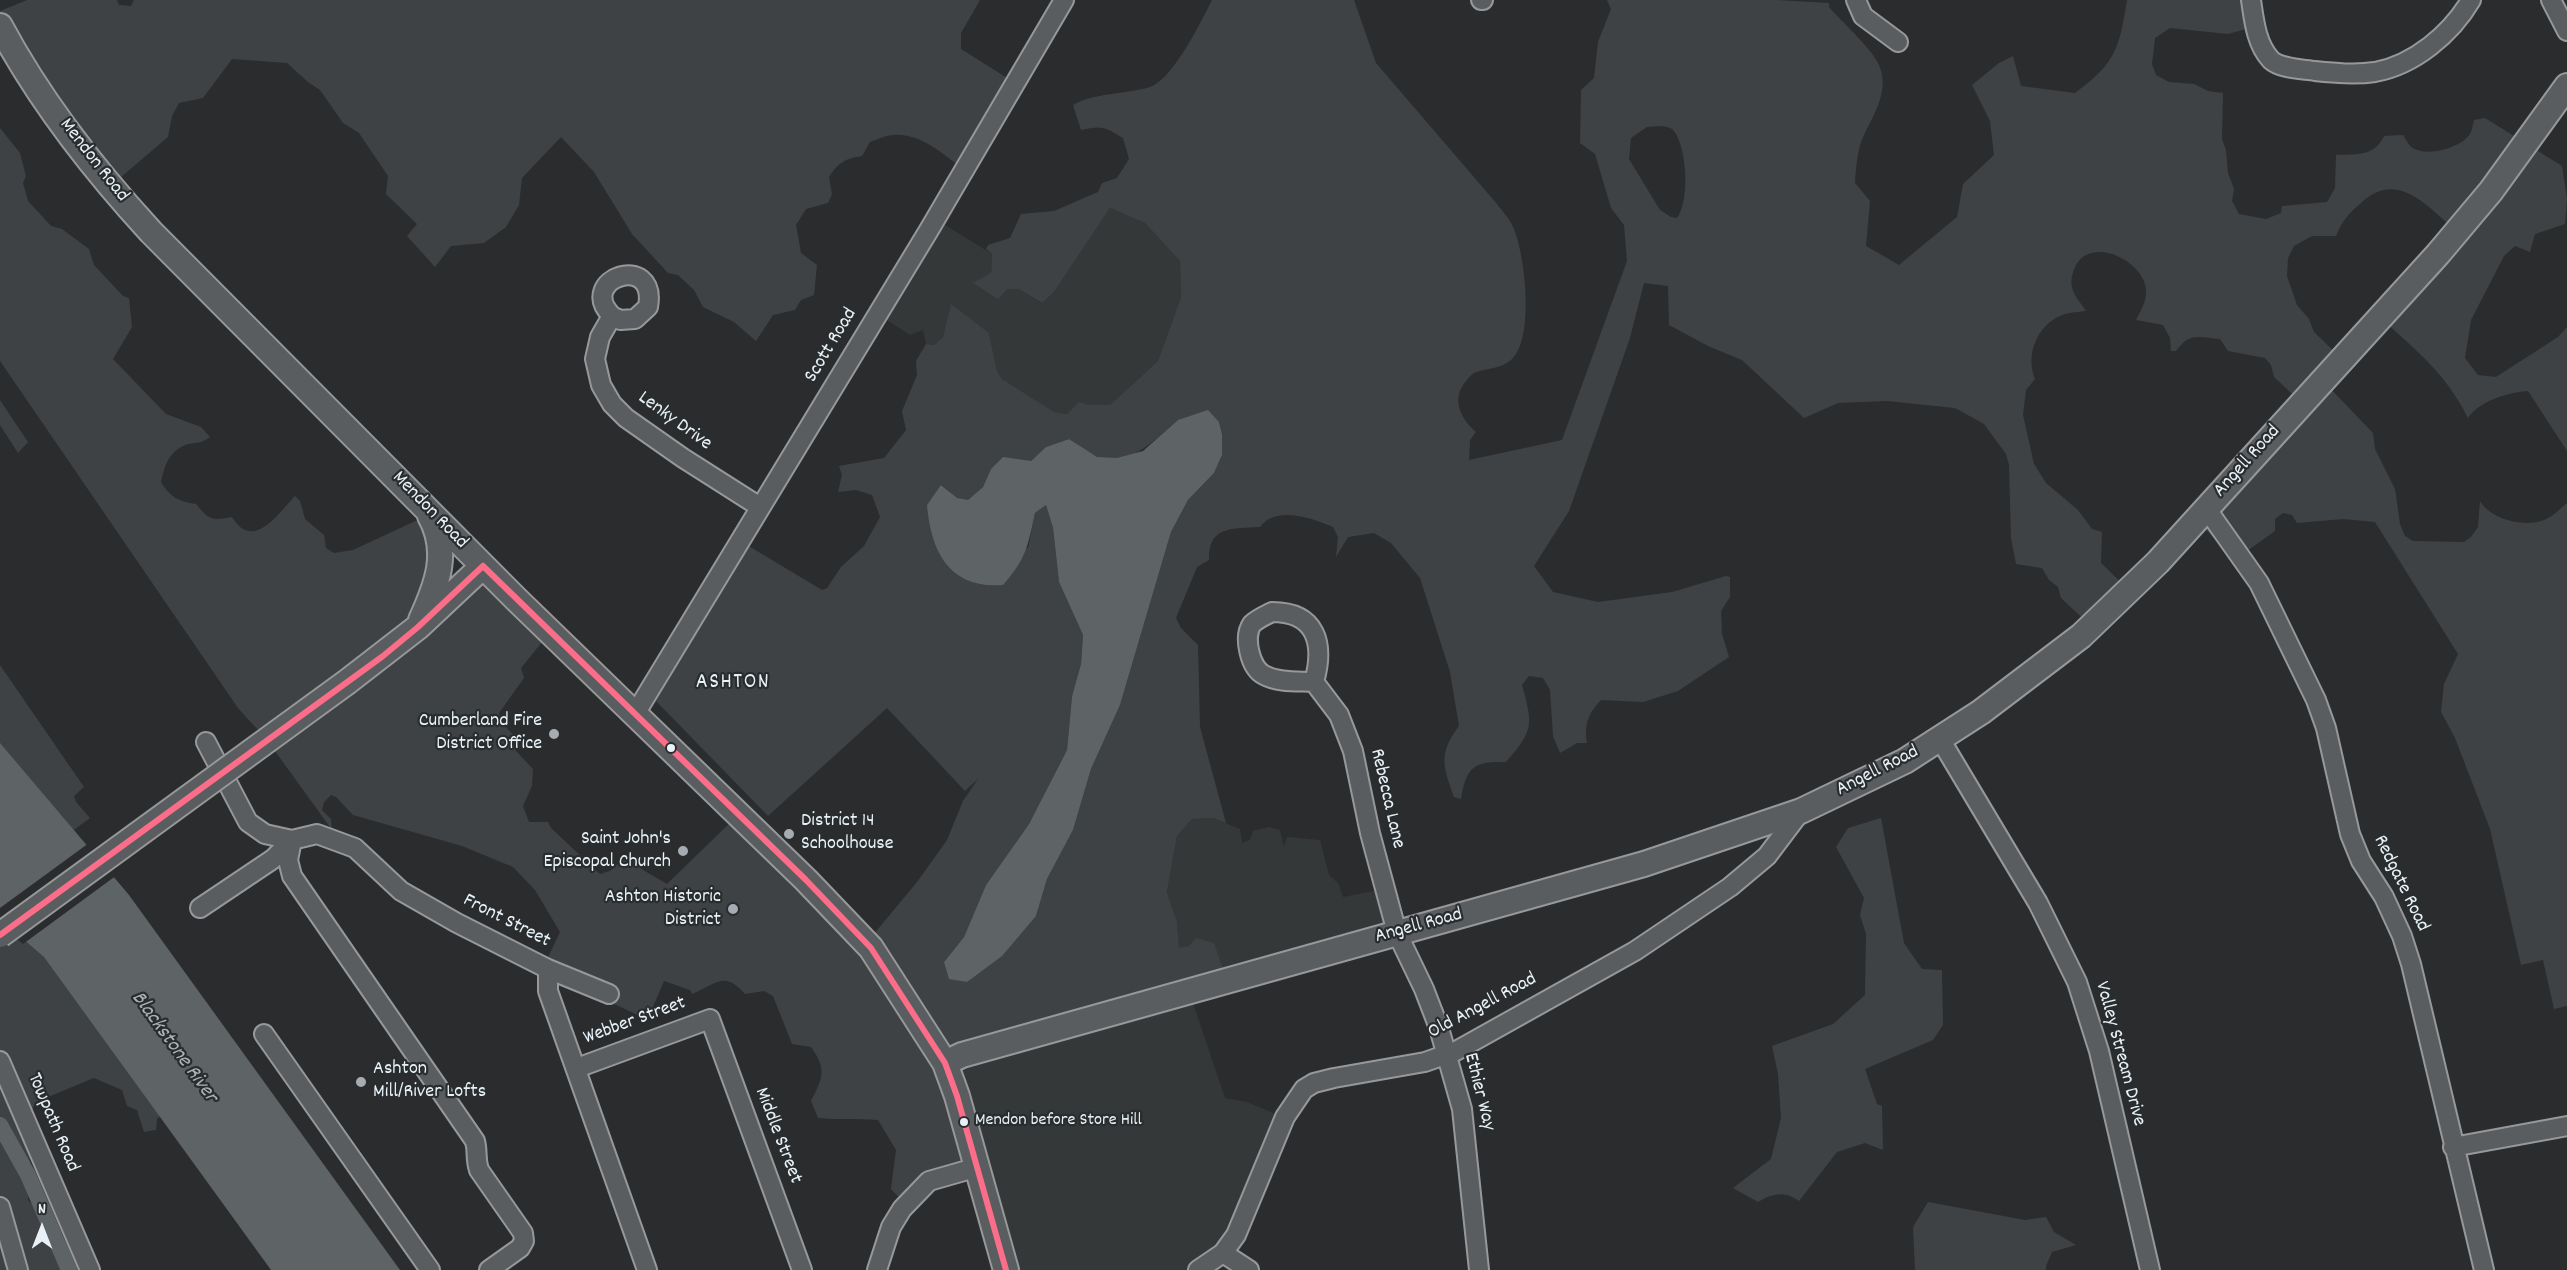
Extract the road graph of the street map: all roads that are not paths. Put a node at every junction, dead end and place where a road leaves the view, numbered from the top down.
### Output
1 (1064, 0) edge
2 (1856, 0) edge
3 (2251, 0) edge
4 (2471, 0) edge
5 (2551, 0) edge
6 (0, 26) edge
7 (2567, 31) edge
8 (1898, 42) dead end
9 (2567, 86) edge
10 (612, 316) dead end
11 (421, 502) junction
12 (760, 507) junction
13 (2206, 508) junction
14 (483, 566) junction
15 (418, 627) junction
16 (1314, 682) junction
17 (635, 714) junction
18 (1940, 739) junction
19 (206, 742) dead end
20 (1801, 811) junction
21 (292, 840) junction
22 (200, 908) dead end
23 (1397, 933) junction
24 (0, 935) edge
25 (548, 969) junction
26 (609, 994) dead end
27 (710, 1019) joint
28 (264, 1034) dead end
29 (1445, 1055) junction
30 (0, 1060) edge
31 (945, 1063) junction
32 (577, 1068) junction
33 (2567, 1126) edge
34 (2454, 1148) junction
35 (978, 1167) junction
36 (0, 1207) edge
37 (1223, 1253) junction
38 (18, 1270) edge
39 (90, 1270) edge
40 (430, 1270) edge
41 (489, 1270) edge
42 (647, 1270) edge
43 (802, 1270) edge
44 (877, 1270) edge
45 (1006, 1270) edge
46 (1198, 1270) edge
47 (1249, 1270) edge
48 (1479, 1270) edge
49 (2150, 1270) edge
50 (2484, 1270) edge

1 - 12 street, Scott Road
2 - 8 street
3 - 4 street
5 - 7 street
6 - 11 main road, Mendon Road
9 - 13 main road, Angell Road
10 - 12 street, Lenky Drive
11 - 14 main road, Mendon Road
11 - 15 main road
12 - 17 street, Scott Road
13 - 18 main road, Angell Road
13 - 34 street, Redgate Road
14 - 15 main road
14 - 17 main road, Mendon Road
15 - 24 main road, bridge
16 - 16 street
16 - 23 street, Rebecca Lane
17 - 31 main road, Mendon Road
18 - 20 main road, Angell Road
18 - 49 street, Valley Stream Drive
19 - 21 street, Front Street
20 - 23 main road, Angell Road
20 - 29 street, Old Angell Road
21 - 22 street
21 - 25 street, Front Street
21 - 41 street
23 - 29 street, Ethier Way
23 - 31 main road, Angell Road
25 - 26 street
25 - 32 street, Front Street
27 - 32 street, Webber Street
27 - 43 street, Middle Street
28 - 40 street
29 - 37 street, Old Angell Road
29 - 48 street, Ethier Way
30 - 39 street, Towpath Road
31 - 35 main road, Mendon Road
32 - 42 street, Front Street
33 - 34 street
34 - 50 street, Redgate Road
35 - 44 street
35 - 45 main road, Mendon Road
36 - 38 street
37 - 46 street, Old Angell Road
37 - 47 street

